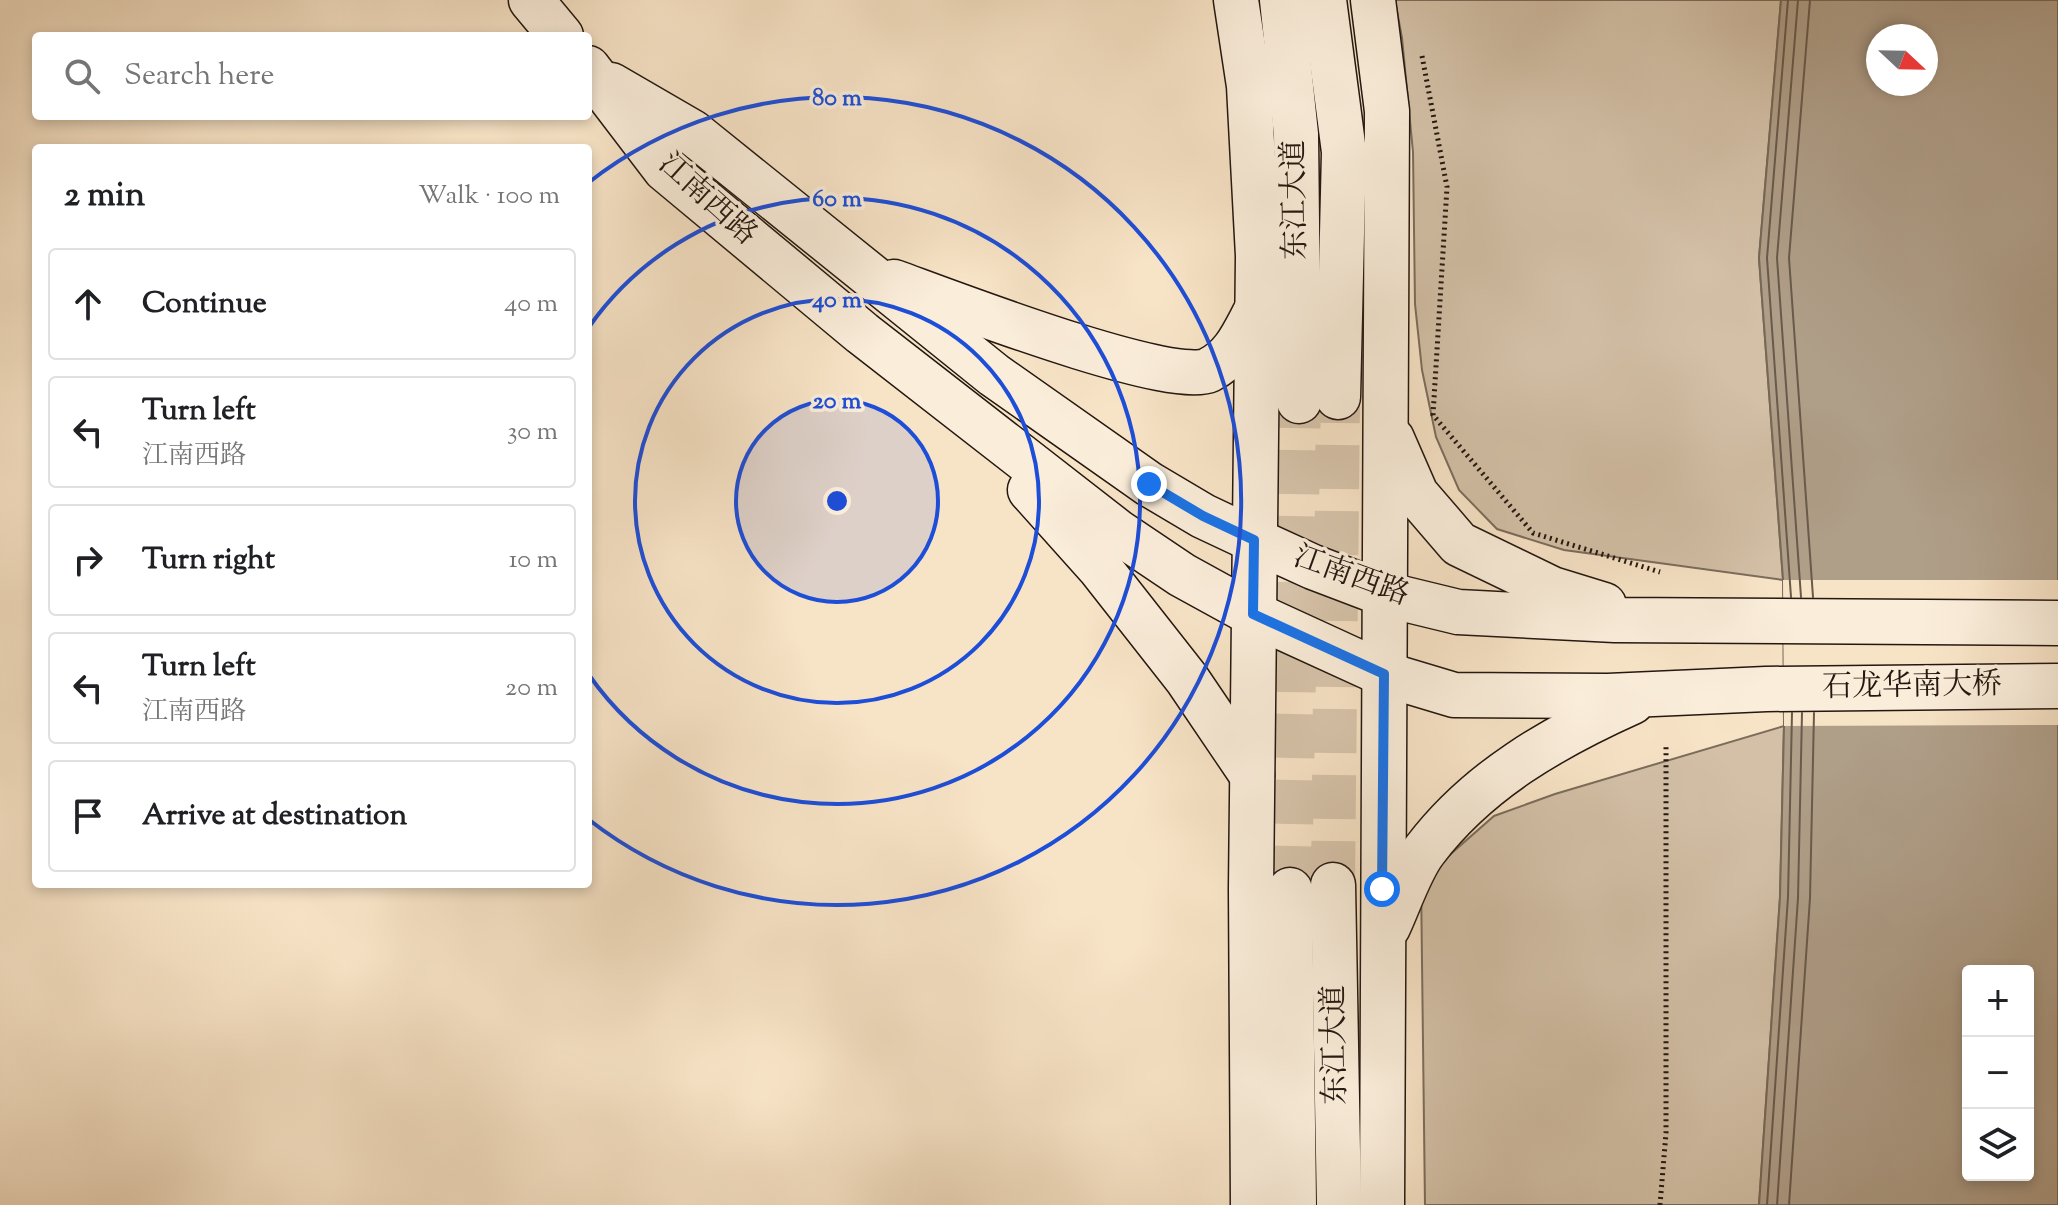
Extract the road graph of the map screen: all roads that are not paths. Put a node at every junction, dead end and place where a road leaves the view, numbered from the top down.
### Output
1 (531, 0) edge
2 (1236, 0) edge
3 (1282, 0) edge
4 (1324, 0) edge
5 (1373, 0) edge
6 (558, 32) edge
7 (592, 73) edge
8 (592, 73) edge
9 (864, 272) junction
10 (1257, 309) junction
11 (962, 413) junction
12 (1387, 428) junction
13 (1254, 540) junction
14 (1384, 594) junction
15 (1253, 614) junction
16 (1652, 620) junction
17 (1769, 622) joint
18 (2058, 623) edge
19 (1384, 674) junction
20 (2058, 686) edge
21 (1766, 689) joint
22 (1652, 694) junction
23 (1252, 775) junction
24 (1333, 885) tunnel mouth
25 (1290, 890) tunnel mouth
26 (1382, 940) junction
27 (1253, 1205) edge
28 (1294, 1205) edge
29 (1339, 1205) edge
30 (1382, 1205) edge

1 - 6 main road
2 - 10 main road
3 - 4 main road, 东江大道
5 - 12 main road
7 - 9 main road, 江南西路
8 - 11 main road, 江南西路
9 - 10 main road
9 - 13 main road, 江南西路
10 - 13 main road
11 - 15 main road, 江南西路
11 - 23 main road
12 - 14 main road
12 - 16 main road
13 - 14 main road, 江南西路
13 - 15 main road
14 - 16 main road, 江南西路
14 - 19 main road
15 - 19 main road, 江南西路
15 - 23 main road
16 - 17 main road, 江南西路
17 - 18 main road, 石龙华南大桥
19 - 22 main road, 江南西路
19 - 26 main road
20 - 21 main road, 石龙华南大桥
21 - 22 main road, 江南西路
22 - 26 main road
23 - 27 main road
24 - 29 main road, 东江大道
25 - 28 main road, 东江大道
26 - 30 main road

